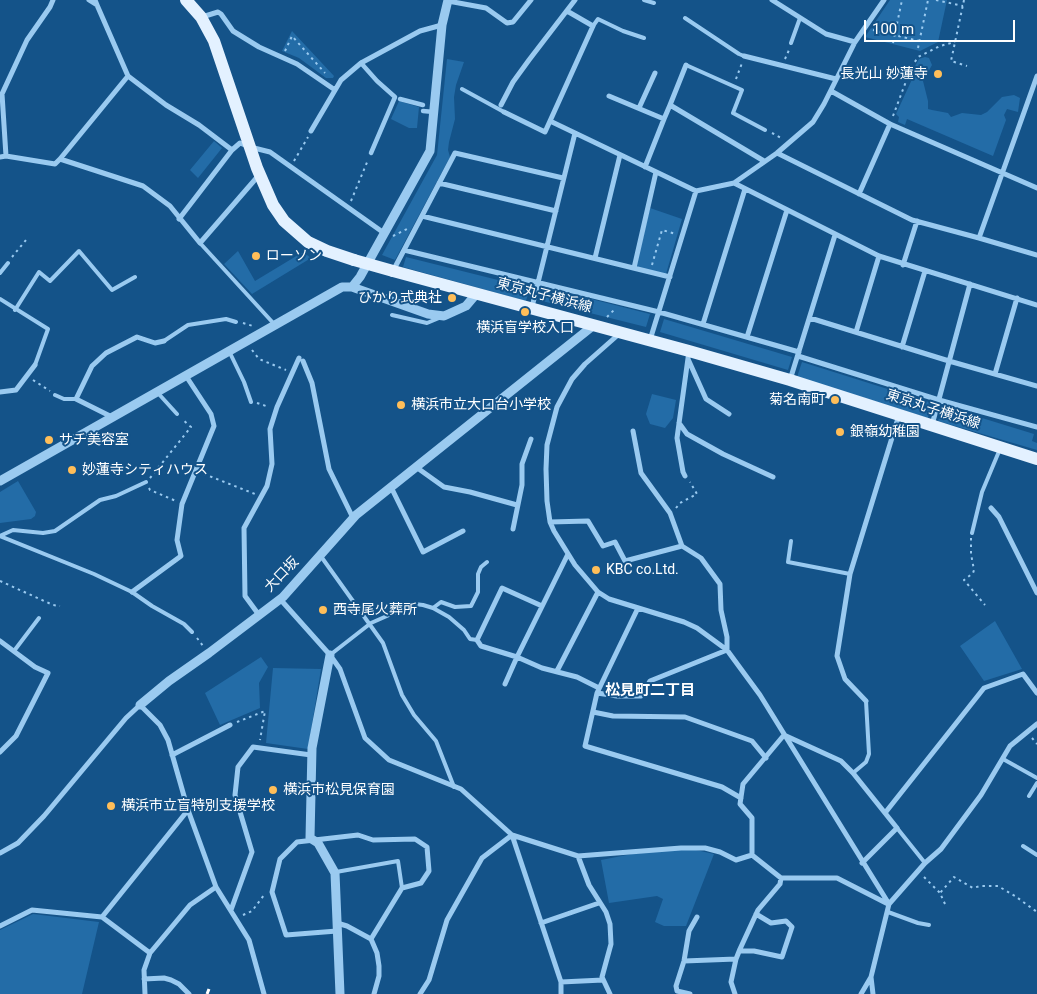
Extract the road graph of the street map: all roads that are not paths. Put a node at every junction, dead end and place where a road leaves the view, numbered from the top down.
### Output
1 (53, 0) edge
2 (89, 0) edge
3 (186, 0) edge
4 (448, 0) edge
5 (531, 0) edge
6 (575, 0) edge
7 (644, 0) edge
8 (772, 0) edge
9 (884, 0) edge
10 (654, 2) dead end
11 (96, 3) edge
12 (567, 11) junction
13 (201, 17) junction
14 (685, 18) dead end
15 (800, 18) junction
16 (442, 25) junction
17 (593, 26) junction
18 (644, 38) dead end
19 (855, 42) junction
20 (791, 43) road end
21 (744, 56) joint
22 (360, 63) junction
23 (686, 65) joint
24 (655, 73) dead end
25 (128, 76) junction
26 (1037, 76) edge
27 (836, 79) junction
28 (462, 89) dead end
29 (335, 90) junction
30 (831, 90) junction
31 (609, 96) dead end
32 (400, 99) dead end
33 (1, 101) edge
34 (423, 105) dead end
35 (501, 105) dead end
36 (670, 105) junction
37 (639, 108) junction
38 (423, 111) dead end
39 (434, 112) junction
40 (504, 112) joint
41 (664, 119) junction
42 (550, 121) junction
43 (890, 124) junction
44 (311, 130) road end
45 (765, 130) road end
46 (575, 133) junction
47 (250, 147) junction
48 (232, 150) junction
49 (777, 152) junction
50 (371, 153) road end
51 (620, 155) junction
52 (3, 156) edge
53 (60, 159) junction
54 (764, 162) junction
55 (645, 167) junction
56 (656, 172) junction
57 (1002, 173) junction
58 (259, 175) junction
59 (563, 178) junction
60 (439, 183) junction
61 (734, 183) junction
62 (1037, 188) edge
63 (745, 189) junction
64 (696, 191) junction
65 (859, 194) junction
66 (787, 210) junction
67 (556, 211) junction
68 (422, 216) junction
69 (179, 219) junction
70 (917, 222) junction
71 (384, 233) junction
72 (835, 235) junction
73 (978, 238) junction
74 (200, 244) junction
75 (547, 246) junction
76 (404, 250) junction
77 (879, 256) junction
78 (1037, 256) edge
79 (595, 258) junction
80 (8, 263) road end
81 (903, 265) junction
82 (634, 268) junction
83 (925, 270) junction
84 (393, 271) junction
85 (0, 273) edge
86 (135, 277) dead end
87 (670, 277) junction
88 (538, 283) junction
89 (970, 284) junction
90 (352, 287) junction
91 (477, 293) junction
92 (1017, 298) junction
93 (0, 299) edge
94 (1037, 305) edge
95 (532, 308) junction
96 (15, 310) junction
97 (659, 312) junction
98 (392, 315) dead end
99 (444, 316) junction
100 (810, 318) junction
101 (236, 322) dead end
102 (703, 324) junction
103 (275, 325) junction
104 (594, 325) junction
105 (621, 332) junction
106 (856, 332) junction
107 (747, 337) junction
108 (650, 340) junction
109 (164, 341) joint
110 (902, 346) junction
111 (229, 351) junction
112 (798, 354) junction
113 (688, 355) junction
114 (949, 361) junction
115 (34, 365) joint
116 (995, 374) junction
117 (186, 376) junction
118 (790, 380) junction
119 (1037, 386) edge
120 (0, 392) edge
121 (157, 392) junction
122 (54, 395) road end
123 (76, 400) junction
124 (939, 400) junction
125 (251, 402) road end
126 (177, 414) road end
127 (729, 414) dead end
128 (899, 415) junction
129 (113, 418) junction
130 (679, 422) junction
131 (932, 425) junction
132 (1037, 427) edge
133 (633, 431) dead end
134 (531, 439) dead end
135 (1000, 447) junction
136 (1037, 459) edge
137 (416, 467) junction
138 (685, 476) road end
139 (773, 477) dead end
140 (0, 481) edge
141 (146, 482) road end
142 (392, 487) junction
143 (518, 505) junction
144 (991, 508) dead end
145 (353, 519) junction
146 (550, 522) junction
147 (513, 529) dead end
148 (462, 531) dead end
149 (972, 533) road end
150 (0, 536) edge
151 (791, 541) dead end
152 (682, 546) junction
153 (568, 554) junction
154 (320, 555) junction
155 (487, 562) dead end
156 (850, 574) junction
157 (132, 592) junction
158 (598, 592) junction
159 (1037, 593) edge
160 (280, 599) junction
161 (542, 606) junction
162 (433, 608) junction
163 (638, 608) junction
164 (259, 615) junction
165 (39, 618) dead end
166 (371, 623) junction
167 (192, 632) road end
168 (477, 640) junction
169 (0, 641) edge
170 (727, 650) junction
171 (14, 651) junction
172 (330, 655) junction
173 (517, 656) junction
174 (557, 671) junction
175 (505, 684) dead end
176 (598, 690) junction
177 (1037, 694) edge
178 (866, 701) joint
179 (140, 705) junction
180 (593, 712) junction
181 (1037, 724) edge
182 (230, 725) road end
183 (784, 735) junction
184 (0, 752) edge
185 (172, 755) junction
186 (311, 755) junction
187 (766, 758) junction
188 (1003, 759) junction
189 (853, 773) junction
190 (1037, 778) edge
191 (1037, 783) edge
192 (454, 787) junction
193 (1029, 796) dead end
194 (741, 798) junction
195 (188, 810) junction
196 (885, 813) junction
197 (897, 828) junction
198 (512, 835) junction
199 (314, 840) junction
200 (1023, 846) dead end
201 (0, 853) edge
202 (752, 855) junction
203 (1037, 855) edge
204 (578, 856) junction
205 (862, 863) junction
206 (925, 863) junction
207 (336, 872) junction
208 (781, 878) junction
209 (216, 887) junction
210 (402, 888) junction
211 (272, 889) junction
212 (266, 893) road end
213 (600, 903) junction
214 (889, 904) junction
215 (231, 910) junction
216 (888, 912) junction
217 (756, 914) junction
218 (102, 917) junction
219 (697, 917) dead end
220 (541, 923) junction
221 (930, 925) dead end
222 (0, 926) edge
223 (337, 927) junction
224 (371, 939) junction
225 (740, 951) junction
226 (150, 953) junction
227 (736, 959) junction
228 (684, 960) junction
229 (871, 977) junction
230 (144, 979) junction
231 (603, 980) junction
232 (561, 982) junction
233 (145, 994) edge
234 (189, 994) edge
235 (264, 994) edge
236 (340, 994) edge
237 (374, 994) edge
238 (420, 994) edge
239 (561, 994) edge
240 (610, 994) edge
241 (690, 994) edge
242 (735, 994) edge
243 (861, 994) edge
244 (873, 994) edge

1 - 33 street
2 - 11 street
3 - 13 main road, 東京丸子横浜線
4 - 5 street
4 - 16 street
6 - 12 street
7 - 10 lane
8 - 15 street
9 - 19 street
11 - 25 street
12 - 17 street
12 - 35 street
13 - 29 street
13 - 47 main road, 東京丸子横浜線
14 - 21 lane
15 - 19 street
15 - 20 lane
16 - 22 street
16 - 39 street
17 - 18 lane
17 - 42 street
19 - 27 street
21 - 27 street
22 - 29 street
22 - 50 street
23 - 36 street
23 - 45 lane
24 - 37 street
25 - 48 street
25 - 53 street
26 - 57 street
27 - 30 street
28 - 40 lane
29 - 44 street
30 - 43 street
30 - 49 street
31 - 37 street
32 - 34 street
33 - 52 street
36 - 41 street
36 - 54 street
37 - 41 street
38 - 39 street
39 - 71 street
40 - 42 street
41 - 55 street
42 - 46 street
43 - 57 street
43 - 65 street
46 - 51 street
46 - 59 street
47 - 48 street
47 - 58 main road, 東京丸子横浜線
47 - 71 street
48 - 69 street
49 - 54 street
49 - 65 street
51 - 55 street
51 - 79 street
52 - 53 street
53 - 69 street
54 - 61 street
55 - 56 street
56 - 64 street
56 - 82 street
57 - 62 street
57 - 73 street
58 - 74 street
58 - 84 main road, 東京丸子横浜線, bridge
59 - 60 street
59 - 67 street
60 - 67 street
60 - 68 street
61 - 63 street
61 - 64 street
63 - 66 street
63 - 102 street
64 - 87 street
65 - 70 street
66 - 72 street
66 - 107 street
67 - 75 street
68 - 75 street
68 - 76 street
69 - 74 street
70 - 73 street
70 - 81 street
71 - 90 street
72 - 77 street
72 - 100 street
73 - 78 street
74 - 103 lane
75 - 79 street
75 - 88 street
76 - 84 street
76 - 88 street
77 - 81 street
77 - 106 street
79 - 82 street
80 - 85 lane
81 - 83 street
82 - 87 street
83 - 89 street
83 - 110 street
84 - 91 main road, 東京丸子横浜線
86 - 96 lane
87 - 97 street
88 - 95 street
88 - 97 street
89 - 92 street
89 - 114 street
90 - 99 street
90 - 103 street
91 - 95 main road, 東京丸子横浜線
91 - 99 street
92 - 94 street
92 - 116 street
93 - 96 lane
95 - 104 main road, 東京丸子横浜線
96 - 115 lane
97 - 102 street
97 - 108 street
98 - 99 lane
100 - 106 street
100 - 112 street
101 - 109 lane
102 - 107 street
103 - 111 street
104 - 105 main road, 東京丸子横浜線
104 - 137 street, 大口坂
105 - 108 main road, 東京丸子横浜線
105 - 146 street
106 - 110 street
107 - 112 street
108 - 113 main road, 東京丸子横浜線
109 - 123 street
110 - 114 street
111 - 117 street
111 - 125 lane
112 - 118 street
112 - 124 street
113 - 118 main road, 東京丸子横浜線
113 - 127 street
113 - 130 street
114 - 116 street
114 - 124 street
115 - 120 street
116 - 119 street
117 - 121 street
117 - 157 street
118 - 128 main road, 東京丸子横浜線
121 - 126 lane
121 - 129 street
122 - 123 lane
123 - 129 street
124 - 131 street
124 - 132 street
128 - 131 main road, 東京丸子横浜線
128 - 156 street
129 - 140 street
130 - 138 street
130 - 139 street
131 - 135 main road, 東京丸子横浜線
133 - 152 street
134 - 143 street
135 - 136 main road, 東京丸子横浜線
135 - 149 lane
137 - 142 street, 大口坂
137 - 143 street
141 - 150 lane
142 - 145 street, 大口坂
142 - 148 street
143 - 147 street
144 - 159 street
145 - 154 street, 大口坂
145 - 164 street
146 - 152 street
146 - 153 street
150 - 157 lane
151 - 156 lane
152 - 170 street
153 - 158 street
153 - 161 street
154 - 160 street, 大口坂
154 - 166 lane
155 - 162 lane
156 - 178 street
157 - 167 lane
158 - 163 street
158 - 174 street
160 - 164 street, 大口坂
160 - 172 street
161 - 168 street
161 - 173 street
162 - 166 lane
162 - 168 lane
163 - 170 street
163 - 176 street
164 - 179 street, 大口坂
165 - 171 lane
166 - 172 lane
166 - 192 lane
168 - 173 street
169 - 171 street
170 - 176 street
170 - 183 street
171 - 184 street
172 - 186 street
172 - 192 street
173 - 174 street
173 - 175 street
174 - 176 street
176 - 180 street
177 - 196 street
178 - 189 lane
179 - 185 street
179 - 201 street, 大口坂
180 - 187 street
180 - 194 street
181 - 188 street
182 - 185 street
183 - 187 street
183 - 189 street
183 - 205 street
185 - 195 street
186 - 199 street
186 - 215 street
187 - 194 street
188 - 190 lane
188 - 206 street
189 - 196 street
191 - 193 lane
192 - 198 street
194 - 202 street
195 - 209 street
195 - 218 street
196 - 197 street
197 - 205 street
197 - 206 lane
198 - 204 street
198 - 220 street
198 - 238 street
199 - 207 street
199 - 210 street
199 - 211 street
200 - 203 lane
202 - 204 street
202 - 208 street
204 - 213 street
205 - 214 street
206 - 214 street
207 - 210 lane
207 - 223 street
208 - 214 street
208 - 217 street
209 - 215 street
209 - 226 street
210 - 224 street
211 - 212 street
211 - 223 street
213 - 220 street
213 - 231 street
214 - 216 street
215 - 235 street
216 - 221 lane
216 - 229 street
217 - 225 street
217 - 225 street
218 - 222 street
218 - 226 street
219 - 228 street
220 - 232 street
223 - 224 street
223 - 236 street
224 - 237 street
225 - 227 street
226 - 230 street
227 - 228 street
227 - 242 street
228 - 241 street
229 - 243 street
229 - 244 street
230 - 233 street
230 - 234 street
231 - 232 street
231 - 240 street
232 - 239 street

